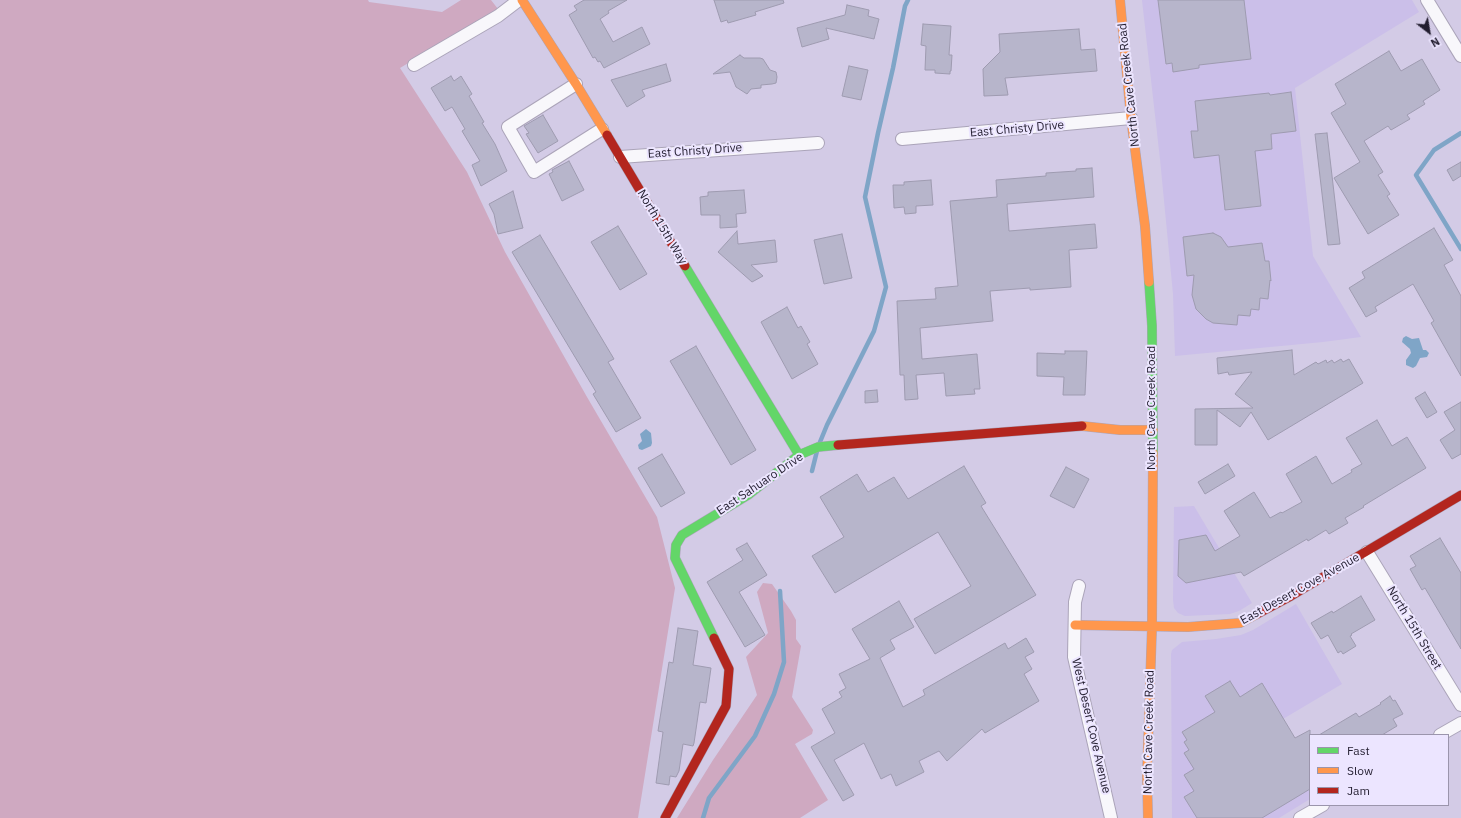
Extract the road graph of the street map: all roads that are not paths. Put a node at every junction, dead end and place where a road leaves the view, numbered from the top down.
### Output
1 (519, 0) edge
2 (522, 0) edge
3 (1120, 0) edge
4 (1427, 0) edge
5 (1461, 56) edge
6 (414, 65) dead end
7 (576, 84) junction
8 (1132, 118) junction
9 (602, 129) junction
10 (902, 139) dead end
11 (818, 143) dead end
12 (620, 157) junction
13 (1153, 430) junction
14 (799, 455) junction
15 (1461, 495) edge
16 (1367, 552) junction
17 (1079, 586) dead end
18 (1075, 625) junction
19 (1152, 627) junction
20 (1461, 705) edge
21 (1461, 723) edge
22 (1442, 734) edge
23 (1320, 806) edge
24 (666, 818) edge
25 (1111, 818) edge
26 (1148, 818) edge
27 (1300, 818) edge

1 - 6 street
2 - 7 street, North 15th Way
3 - 8 street, North Cave Creek Road
4 - 5 street
7 - 9 street, North 15th Way
7 - 9 street
8 - 10 street, East Christy Drive
8 - 13 street, North Cave Creek Road
9 - 12 street, North 15th Way
11 - 12 street, East Christy Drive
12 - 14 street, North 15th Way
13 - 14 street, East Sahuaro Drive
13 - 19 street, North Cave Creek Road
14 - 24 street, East Sahuaro Drive
15 - 16 street, East Desert Cove Avenue
16 - 19 street, East Desert Cove Avenue
16 - 20 street, North 15th Street
17 - 18 street, West Desert Cove Avenue
18 - 19 street, East Desert Cove Avenue
18 - 25 street, West Desert Cove Avenue
19 - 26 street, North Cave Creek Road
21 - 22 street
23 - 27 street

